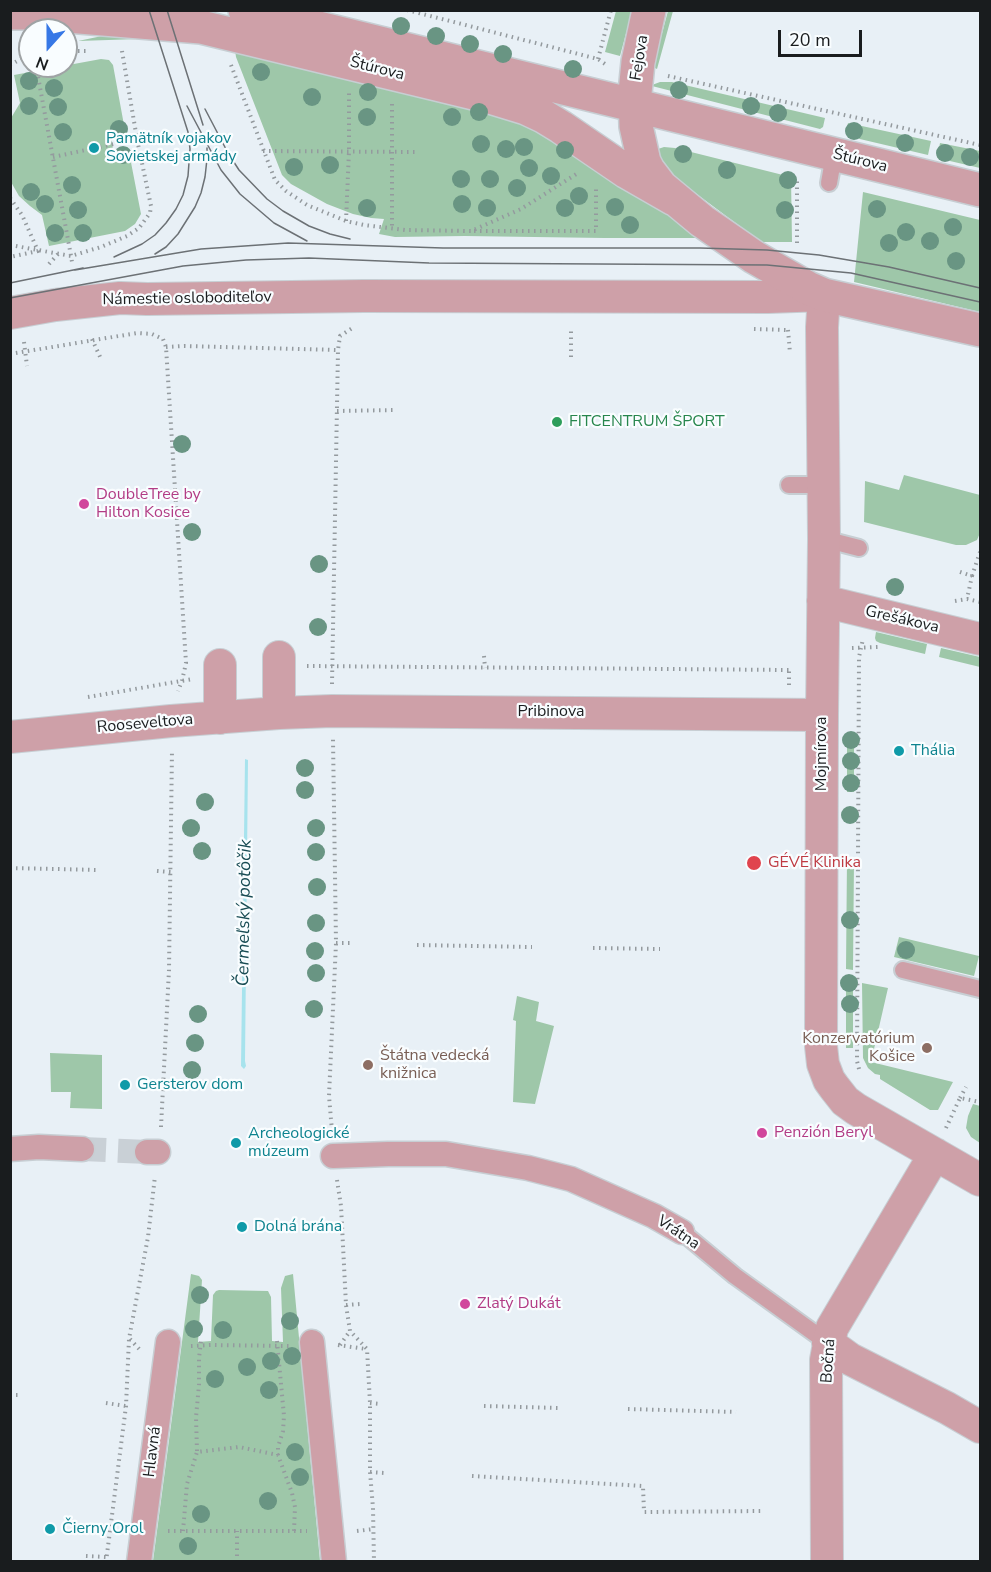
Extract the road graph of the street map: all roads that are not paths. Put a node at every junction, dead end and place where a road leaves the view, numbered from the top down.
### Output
1 (107, 10) edge
2 (245, 10) edge
3 (649, 10) edge
4 (10, 13) edge
5 (54, 16) junction
6 (636, 105) junction
7 (981, 190) edge
8 (674, 198) junction
9 (824, 295) junction
10 (364, 296) joint
11 (10, 313) edge
12 (981, 330) edge
13 (789, 485) dead end
14 (824, 485) junction
15 (824, 539) junction
16 (860, 548) dead end
17 (823, 601) junction
18 (981, 639) edge
19 (279, 662) road end
20 (220, 669) road end
21 (279, 713) junction
22 (822, 715) junction
23 (220, 718) junction
24 (10, 737) edge
25 (903, 970) dead end
26 (981, 989) edge
27 (936, 1139) junction
28 (10, 1149) edge
29 (82, 1149) tunnel mouth
30 (333, 1156) road end
31 (981, 1180) edge
32 (682, 1232) joint
33 (312, 1343) road end
34 (828, 1343) junction
35 (167, 1344) road end
36 (981, 1427) edge
37 (139, 1562) edge
38 (334, 1562) edge
39 (826, 1562) edge

1 - 5 street
2 - 6 street, Štúrova
3 - 6 street, Fejova
4 - 5 street
5 - 8 street, Štúrova
6 - 7 street, Štúrova
6 - 8 street, Štúrova
8 - 9 street, Štúrova
9 - 10 street, Štúrova
9 - 12 street, Štúrova
9 - 14 street, Mojmírova
10 - 11 street, Námestie osloboditeľov
13 - 14 lane
14 - 15 street, Mojmírova
15 - 16 lane
15 - 17 street, Mojmírova
17 - 18 street, Grešákova
17 - 22 street, Mojmírova
19 - 21 street
20 - 23 street
21 - 22 street, Pribinova
21 - 23 street, Rooseveltova
22 - 27 street, Mojmírova
23 - 24 street, Rooseveltova
25 - 26 lane
27 - 31 street, Mojmírova
27 - 34 street, Bočná
28 - 29 street
30 - 32 street, Vrátna
32 - 34 lane, Vrátna
33 - 38 street
34 - 36 street, Vrátna
34 - 39 street, Bočná
35 - 37 street, Hlavná

